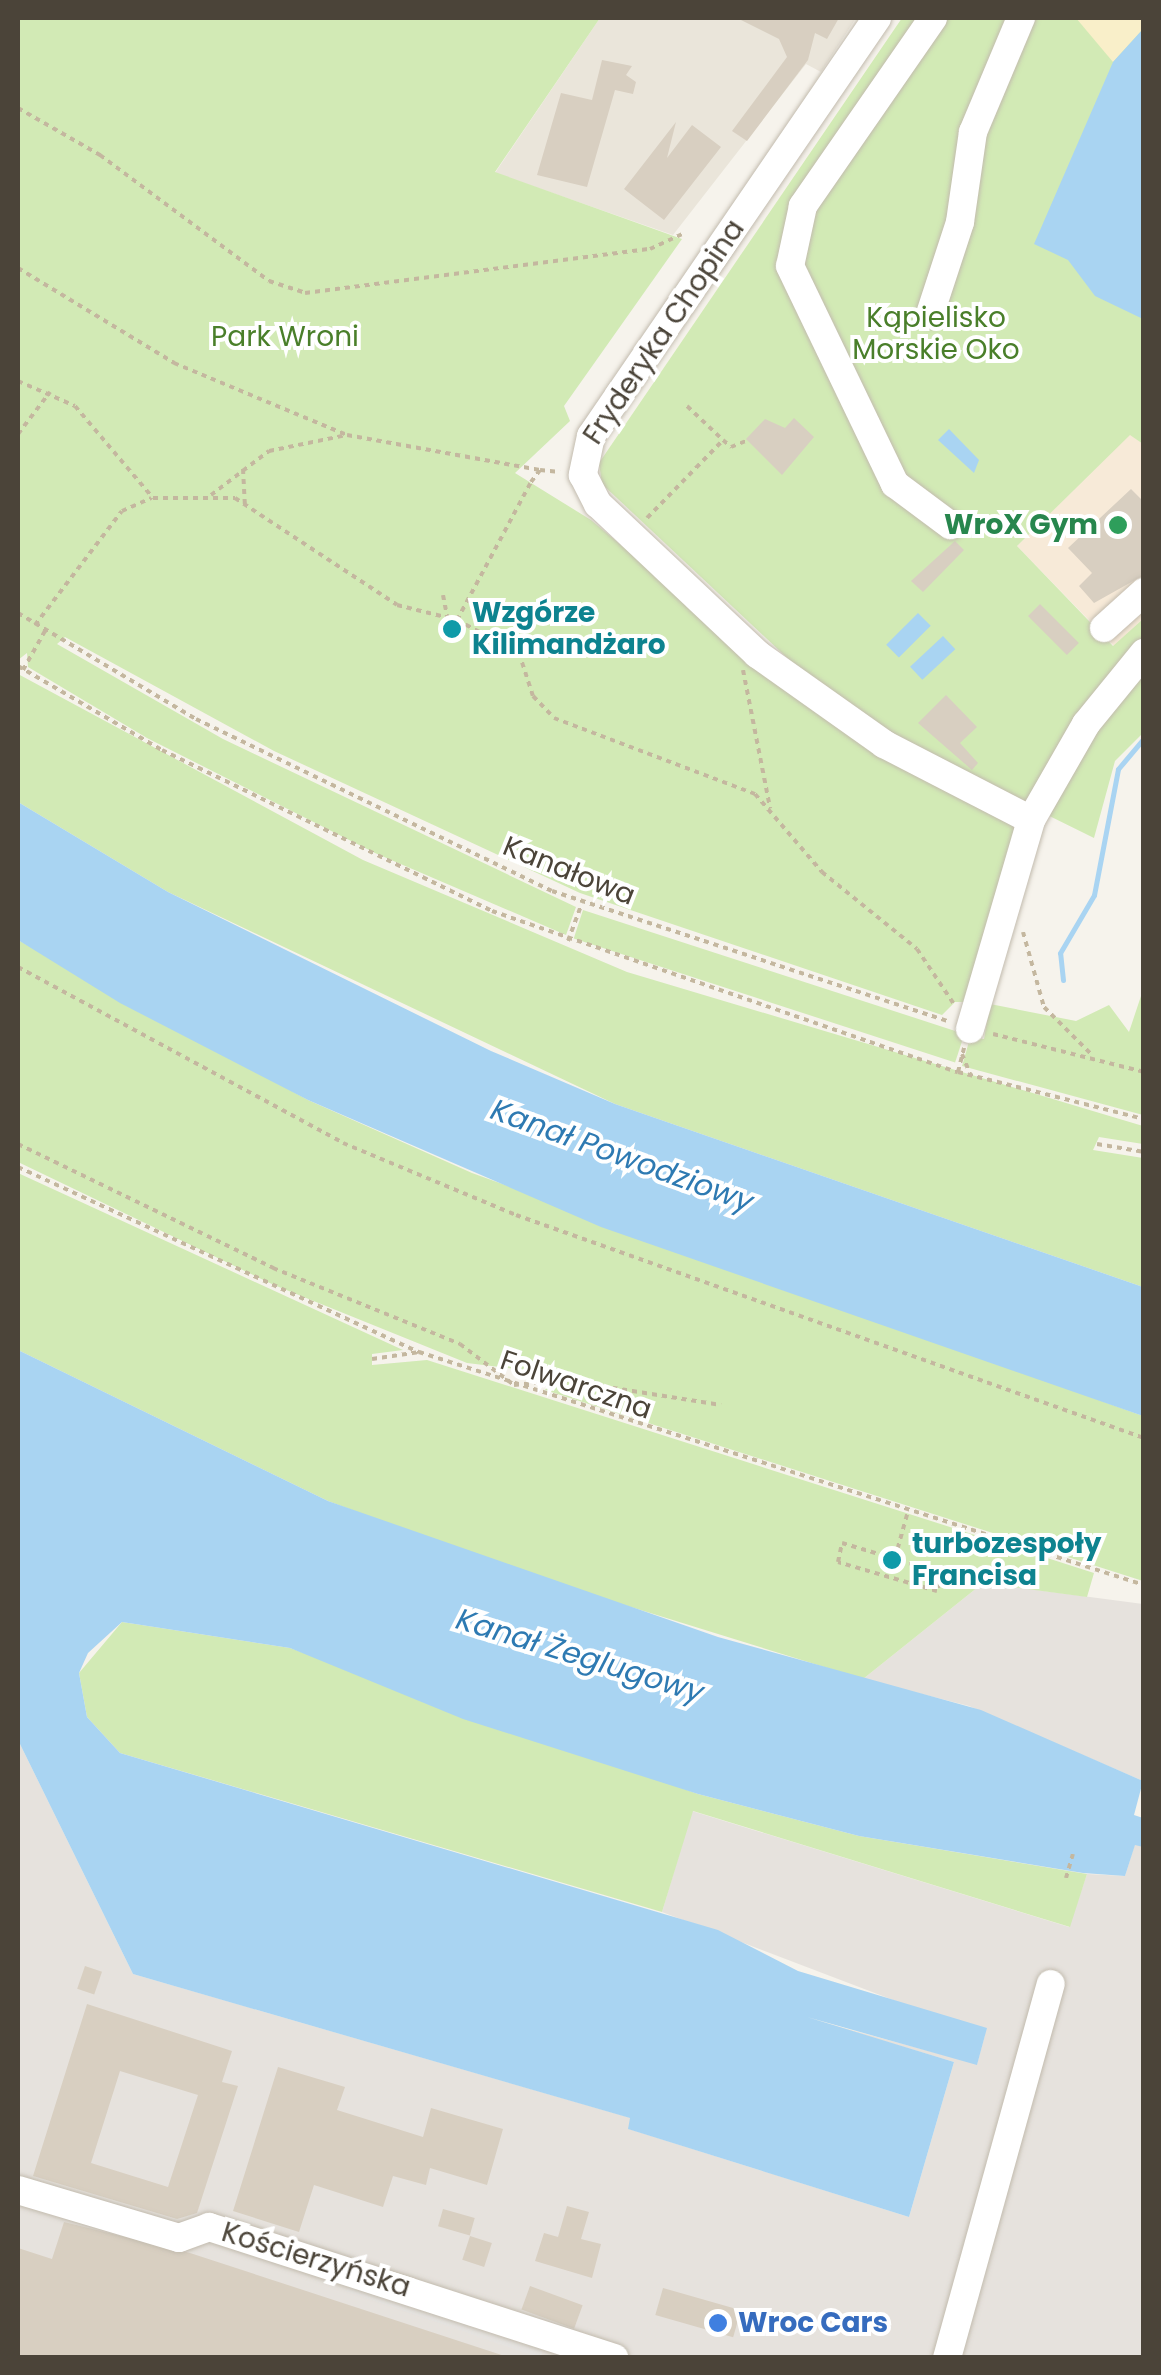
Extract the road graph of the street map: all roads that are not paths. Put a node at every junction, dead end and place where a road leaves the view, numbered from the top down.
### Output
1 (877, 18) edge
2 (933, 18) edge
3 (1021, 18) edge
4 (930, 314) dead end
5 (950, 525) dead end
6 (1144, 592) edge
7 (1104, 628) dead end
8 (1144, 653) edge
9 (1030, 820) junction
10 (970, 1029) road end
11 (1051, 1984) dead end
12 (18, 2190) edge
13 (614, 2358) edge
14 (947, 2358) edge

1 - 9 street, Fryderyka Chopina
2 - 5 street
3 - 4 street
6 - 7 street
8 - 9 street
9 - 10 street
11 - 14 street
12 - 13 street, Kościerzyńska

